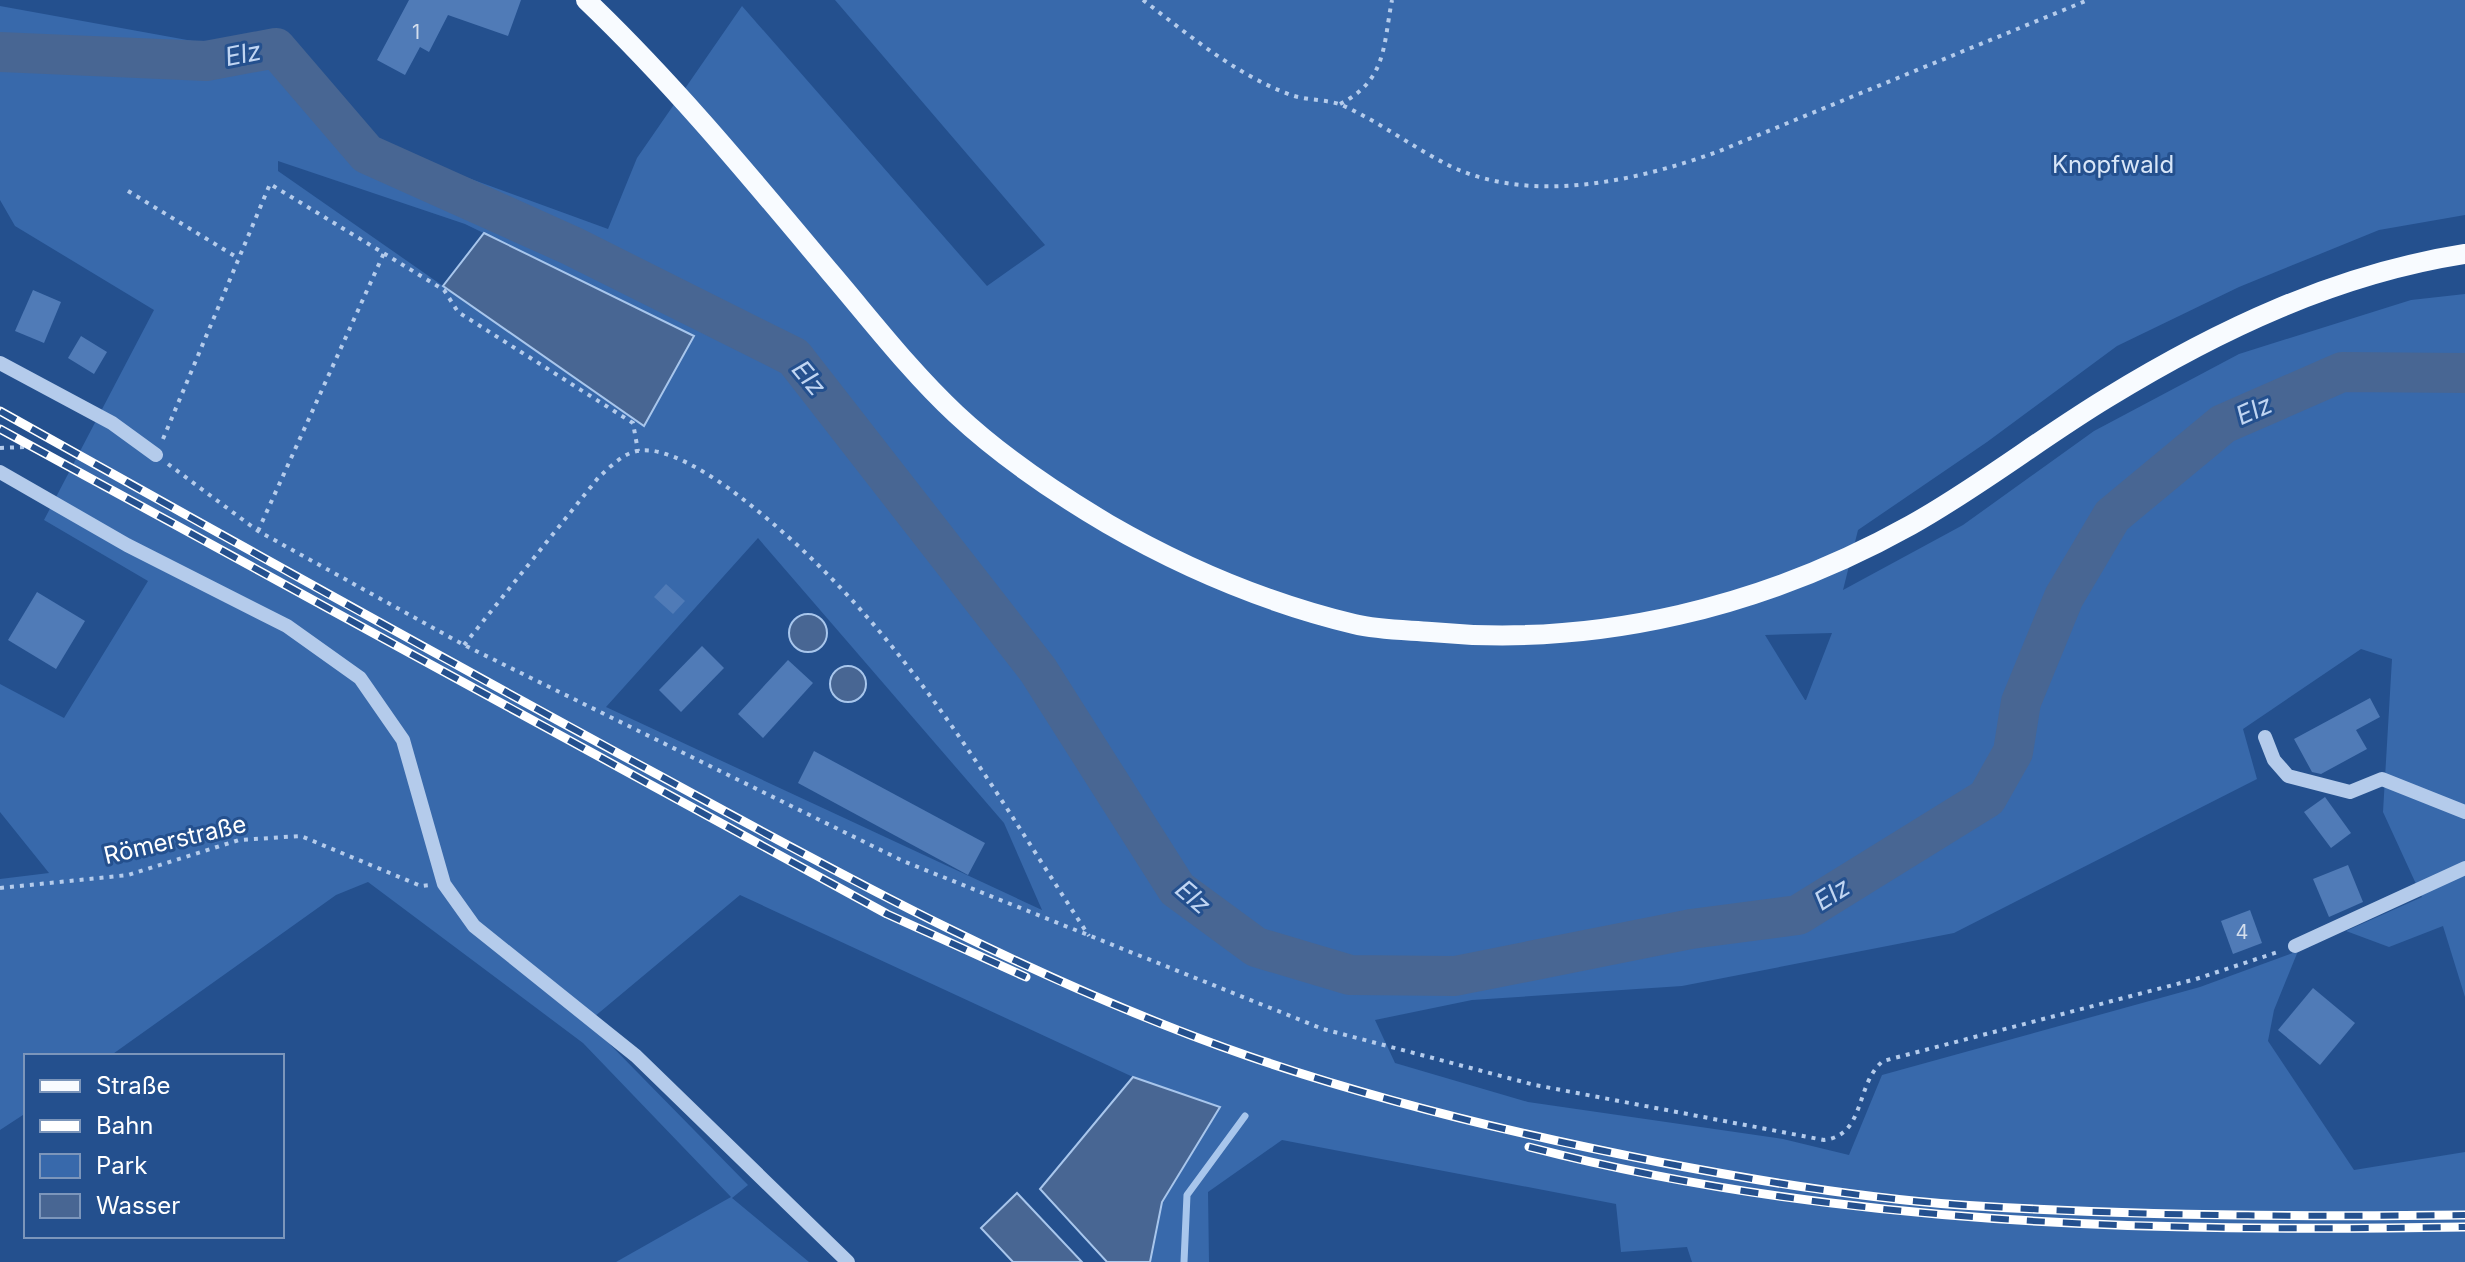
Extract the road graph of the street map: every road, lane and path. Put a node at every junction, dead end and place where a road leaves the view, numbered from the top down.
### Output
1 (586, 0) edge
2 (1143, 0) edge
3 (1392, 0) edge
4 (2088, 0) edge
5 (1340, 104) junction
6 (128, 191) dead end
7 (384, 252) junction
8 (2465, 254) edge
9 (238, 258) junction
10 (0, 363) edge
11 (25, 447) dead end
12 (0, 448) edge
13 (638, 451) junction
14 (156, 455) junction
15 (0, 472) edge
16 (258, 531) junction
17 (464, 645) junction
18 (2265, 737) dead end
19 (2465, 812) edge
20 (2465, 868) edge
21 (444, 884) junction
22 (0, 888) edge
23 (1089, 937) junction
24 (2295, 946) joint
25 (848, 1262) edge

1 - 8 main road
2 - 5 path
3 - 5 path
4 - 5 path
6 - 9 path
7 - 9 path
7 - 13 path
7 - 16 path
9 - 14 path
10 - 14 street
11 - 12 path
13 - 17 path
13 - 23 path
14 - 16 path
15 - 21 street
16 - 17 path
17 - 23 path
18 - 19 street
20 - 24 street
21 - 22 path, Römerstraße
21 - 25 street
23 - 24 path

